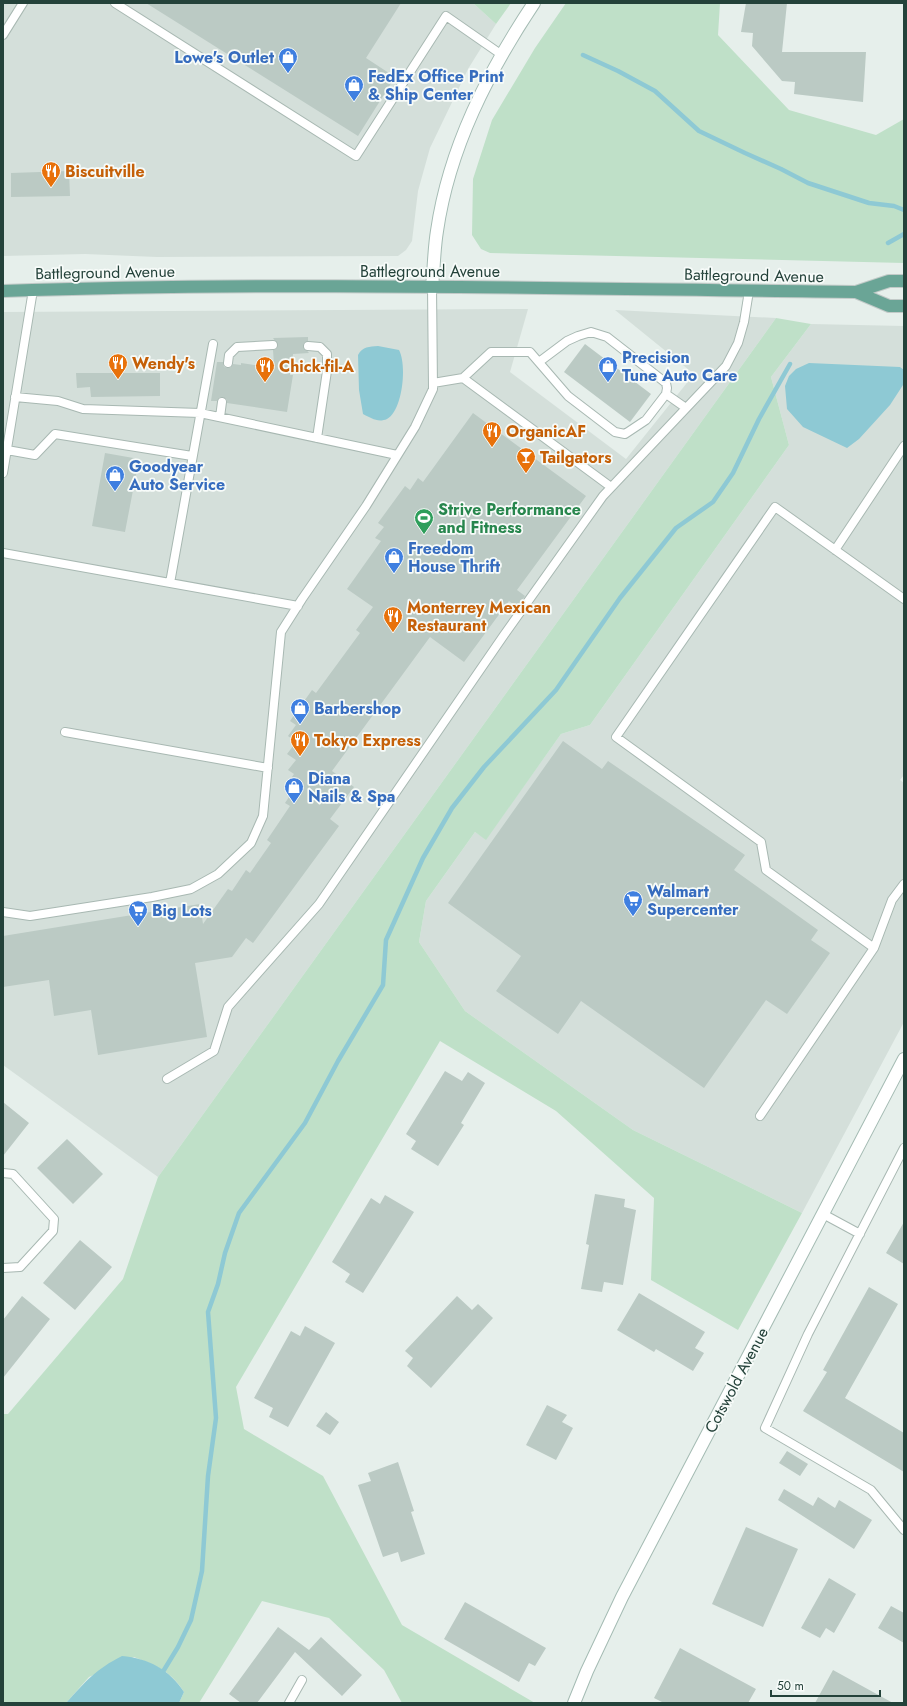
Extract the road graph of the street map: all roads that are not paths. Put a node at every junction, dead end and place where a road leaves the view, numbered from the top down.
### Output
1 (23, 3) edge
2 (115, 3) edge
3 (534, 3) edge
4 (3, 35) edge
5 (502, 55) junction
6 (904, 281) edge
7 (432, 286) junction
8 (33, 290) junction
9 (3, 291) edge
10 (749, 291) junction
11 (856, 292) junction
12 (904, 306) edge
13 (213, 344) dead end
14 (273, 345) dead end
15 (308, 346) dead end
16 (539, 362) junction
17 (228, 363) dead end
18 (463, 378) junction
19 (433, 383) junction
20 (666, 394) junction
21 (15, 397) junction
22 (222, 402) dead end
23 (686, 408) junction
24 (200, 413) junction
25 (220, 417) junction
26 (317, 438) junction
27 (904, 446) edge
28 (7, 450) junction
29 (398, 455) junction
30 (192, 456) junction
31 (3, 473) edge
32 (611, 488) junction
33 (835, 550) junction
34 (3, 553) edge
35 (170, 583) junction
36 (904, 599) edge
37 (298, 606) junction
38 (65, 732) dead end
39 (268, 768) junction
40 (904, 884) edge
41 (3, 912) edge
42 (874, 948) junction
43 (904, 1059) edge
44 (167, 1080) dead end
45 (760, 1116) dead end
46 (904, 1148) edge
47 (3, 1173) edge
48 (823, 1214) junction
49 (860, 1234) junction
50 (3, 1268) edge
51 (904, 1530) edge
52 (302, 1680) dead end
53 (289, 1703) edge
54 (574, 1703) edge

1 - 4 lane
2 - 5 lane
3 - 5 street
5 - 7 street
6 - 11 main road, Battleground Avenue
7 - 8 main road, Battleground Avenue
7 - 10 main road, Battleground Avenue
7 - 19 lane
8 - 9 main road, Battleground Avenue
8 - 21 lane
10 - 11 main road, Battleground Avenue
10 - 23 lane
11 - 12 main road, Battleground Avenue
13 - 24 lane
14 - 17 lane
15 - 26 lane
16 - 18 lane
16 - 20 lane
16 - 20 lane
18 - 19 lane
18 - 32 lane
19 - 29 lane
20 - 23 lane
21 - 24 lane
21 - 28 lane
22 - 25 lane
23 - 32 lane
24 - 25 lane
24 - 30 lane
25 - 26 lane
26 - 29 lane
27 - 33 lane
28 - 30 lane
28 - 31 lane
29 - 37 lane
30 - 35 lane
32 - 44 lane
33 - 36 lane
33 - 42 lane
34 - 35 lane
35 - 37 lane
37 - 39 lane
38 - 39 lane
39 - 41 lane
40 - 42 lane
42 - 45 lane
43 - 48 street, Cotswold Avenue
46 - 49 lane
47 - 50 lane
48 - 49 lane
48 - 54 street, Cotswold Avenue
49 - 51 lane
52 - 53 lane

